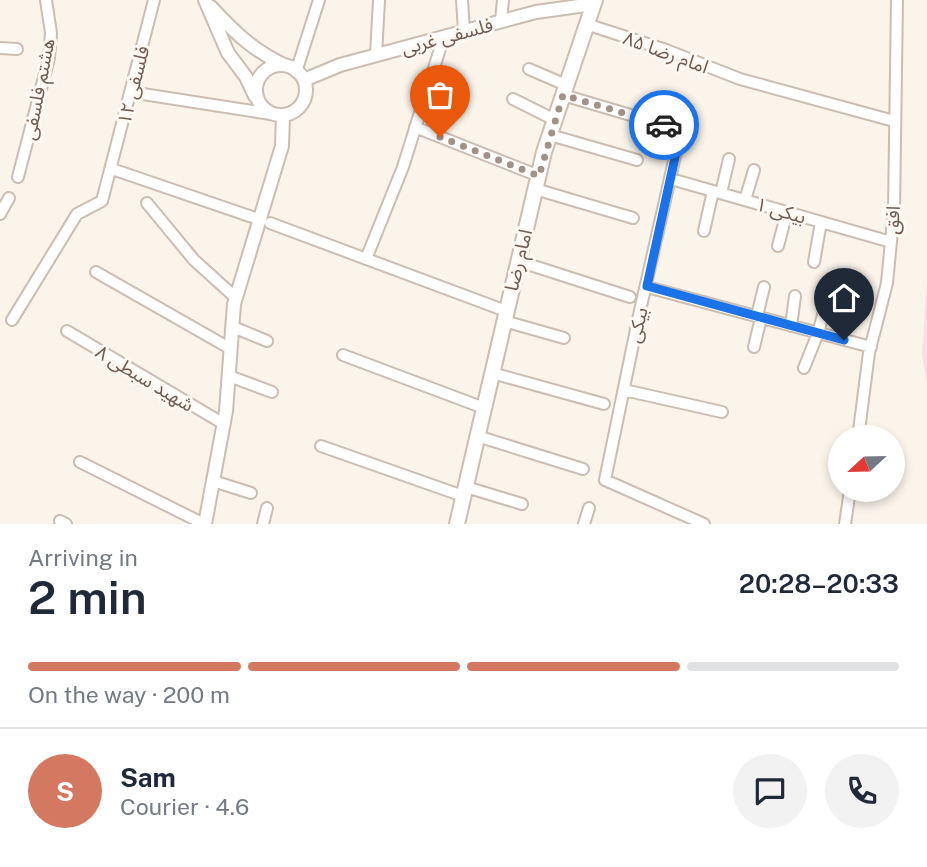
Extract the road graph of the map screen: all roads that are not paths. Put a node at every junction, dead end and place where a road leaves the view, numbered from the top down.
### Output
1 (46, 0) edge
2 (154, 0) edge
3 (205, 0) edge
4 (319, 0) edge
5 (379, 0) edge
6 (462, 0) edge
7 (503, 0) edge
8 (897, 0) edge
9 (594, 2) edge
10 (501, 21) junction
11 (586, 24) junction
12 (464, 31) junction
13 (444, 36) junction
14 (0, 48) edge
15 (17, 49) dead end
16 (376, 55) junction
17 (529, 69) dead end
18 (295, 73) junction
19 (564, 90) junction
20 (131, 92) junction
21 (513, 99) dead end
22 (258, 101) junction
23 (277, 115) junction
24 (555, 120) junction
25 (894, 121) junction
26 (415, 127) junction
27 (550, 135) junction
28 (729, 159) dead end
29 (637, 160) dead end
30 (112, 169) junction
31 (754, 170) dead end
32 (19, 177) dead end
33 (671, 179) junction
34 (537, 183) junction
35 (717, 192) junction
36 (9, 198) dead end
37 (745, 200) junction
38 (147, 203) dead end
39 (787, 212) junction
40 (0, 214) edge
41 (633, 218) dead end
42 (266, 221) junction
43 (821, 222) junction
44 (704, 231) dead end
45 (891, 242) junction
46 (778, 246) dead end
47 (366, 259) junction
48 (518, 261) junction
49 (814, 262) dead end
50 (96, 272) dead end
51 (647, 286) junction
52 (764, 287) dead end
53 (795, 296) dead end
54 (630, 297) dead end
55 (236, 298) junction
56 (826, 304) dead end
57 (505, 316) junction
58 (759, 317) junction
59 (12, 320) dead end
60 (791, 326) junction
61 (233, 327) junction
62 (67, 331) dead end
63 (818, 333) junction
64 (564, 338) dead end
65 (267, 341) dead end
66 (754, 347) dead end
67 (871, 347) junction
68 (231, 349) junction
69 (343, 355) dead end
70 (804, 368) dead end
71 (492, 373) junction
72 (229, 376) junction
73 (624, 390) junction
74 (272, 392) dead end
75 (604, 404) dead end
76 (484, 408) junction
77 (722, 412) dead end
78 (223, 425) junction
79 (860, 425) edge
80 (477, 436) junction
81 (321, 446) dead end
82 (80, 462) dead end
83 (583, 469) dead end
84 (213, 481) junction
85 (465, 491) junction
86 (251, 494) dead end
87 (848, 502) edge
88 (522, 504) dead end
89 (267, 508) dead end
90 (589, 509) dead end
91 (205, 524) edge
92 (263, 524) edge
93 (457, 524) edge
94 (584, 524) edge
95 (704, 524) edge
96 (845, 524) edge

1 - 32 street, هشتم فلسفی
2 - 20 street, ۱۲ فلسفی
3 - 18 street
3 - 22 street
4 - 18 street
5 - 16 street
6 - 12 street
7 - 10 street
8 - 25 street, افق
9 - 10 street, فلسفی غربی
9 - 11 main road, امام رضا
10 - 12 street, فلسفی غربی
11 - 19 main road, امام رضا
11 - 25 street, امام رضا ۸۵
12 - 13 street, فلسفی غربی
13 - 16 street, فلسفی غربی
13 - 26 street
14 - 15 street
16 - 18 street, فلسفی غربی
17 - 19 street
18 - 22 street
18 - 23 street
19 - 24 main road, امام رضا
19 - 33 street, بیکی
20 - 23 street
20 - 30 street, ۱۲ فلسفی
21 - 24 street
22 - 23 street
23 - 42 street
24 - 27 main road, امام رضا
25 - 45 street, افق
26 - 34 street
26 - 47 street
27 - 29 street
27 - 34 main road, امام رضا
28 - 35 street
30 - 42 street
30 - 59 street, ۱۲ فلسفی
31 - 37 street
33 - 35 street, ۱ بیکی
33 - 51 street, بیکی
34 - 41 street
34 - 48 main road, امام رضا
35 - 37 street, ۱ بیکی
35 - 44 street
36 - 40 street
37 - 39 street, ۱ بیکی
38 - 55 street
39 - 43 street, ۱ بیکی
39 - 46 street
42 - 47 street
42 - 55 street
43 - 45 street, ۱ بیکی
43 - 49 street
45 - 67 street, افق
47 - 57 street
48 - 54 street
48 - 57 main road, امام رضا
50 - 68 street
51 - 58 street
51 - 73 street, بیکی
52 - 58 street
53 - 60 street
55 - 61 street
56 - 63 street
57 - 64 street
57 - 71 main road, امام رضا
58 - 60 street
58 - 66 street
60 - 63 street
61 - 65 street
61 - 68 street
62 - 78 street, ۸ شهید سبطی
63 - 67 street
63 - 70 street
67 - 79 street, افق
68 - 72 street
69 - 76 street
71 - 75 street
71 - 76 main road, امام رضا
72 - 74 street
72 - 78 street
73 - 77 street
73 - 95 street, بیکی
76 - 80 main road, امام رضا
78 - 84 street
80 - 83 street
80 - 85 main road, امام رضا
81 - 85 street
82 - 91 street
84 - 86 street
84 - 91 street
85 - 88 street
85 - 93 main road, امام رضا
87 - 96 street
89 - 92 street
90 - 94 street

